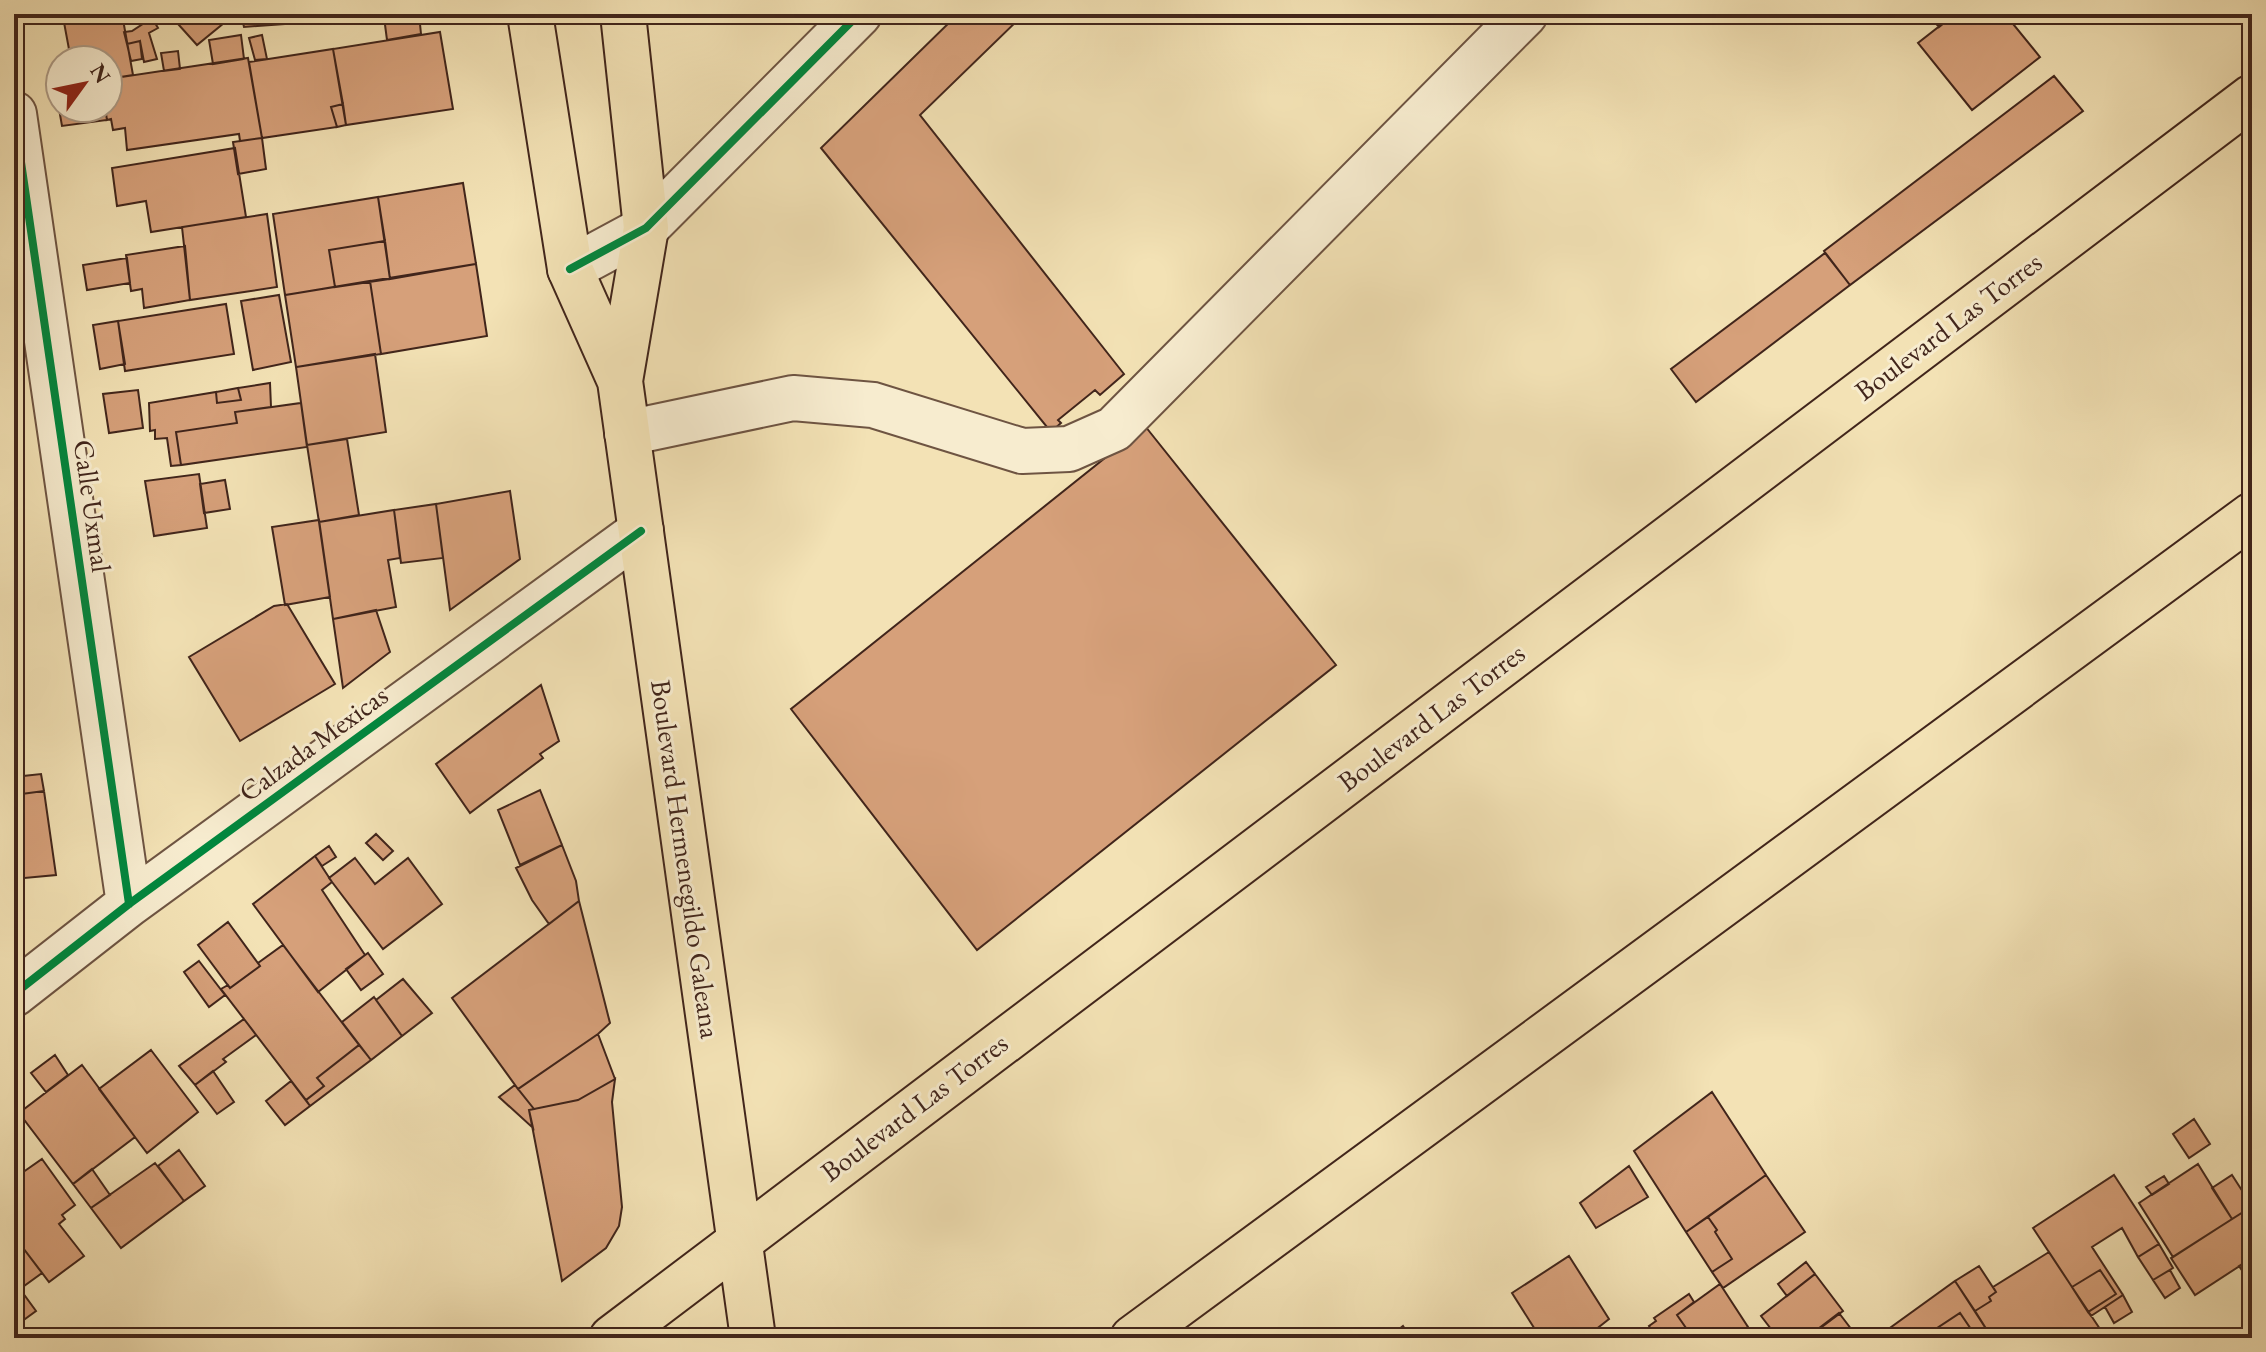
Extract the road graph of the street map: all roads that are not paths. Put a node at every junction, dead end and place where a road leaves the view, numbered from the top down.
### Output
1 (530, 14) edge
2 (623, 14) edge
3 (859, 14) edge
4 (1525, 14) edge
5 (2252, 97) edge
6 (14, 114) edge
7 (646, 228) junction
8 (570, 269) junction
9 (620, 381) junction
10 (627, 433) junction
11 (2252, 515) edge
12 (641, 531) junction
13 (129, 904) junction
14 (14, 994) edge
15 (739, 1240) junction
16 (612, 1338) edge
17 (753, 1338) edge
18 (1133, 1338) edge

1 - 8 main road, Boulevard Hermenegildo Galeana
2 - 7 main road, Boulevard Hermenegildo Galeana
3 - 7 street
4 - 10 street
5 - 15 main road, Boulevard Las Torres
6 - 13 street, Calle Uxmal
7 - 8 street
7 - 9 main road, Boulevard Hermenegildo Galeana
8 - 9 main road, Boulevard Hermenegildo Galeana
9 - 10 main road, Boulevard Hermenegildo Galeana
10 - 12 main road, Boulevard Hermenegildo Galeana
11 - 18 main road
12 - 13 street, Calzada Mexicas
12 - 15 main road, Boulevard Hermenegildo Galeana
13 - 14 street, Calzada Mexicas
15 - 16 main road, Boulevard Las Torres
15 - 17 main road, Boulevard Hermenegildo Galeana

